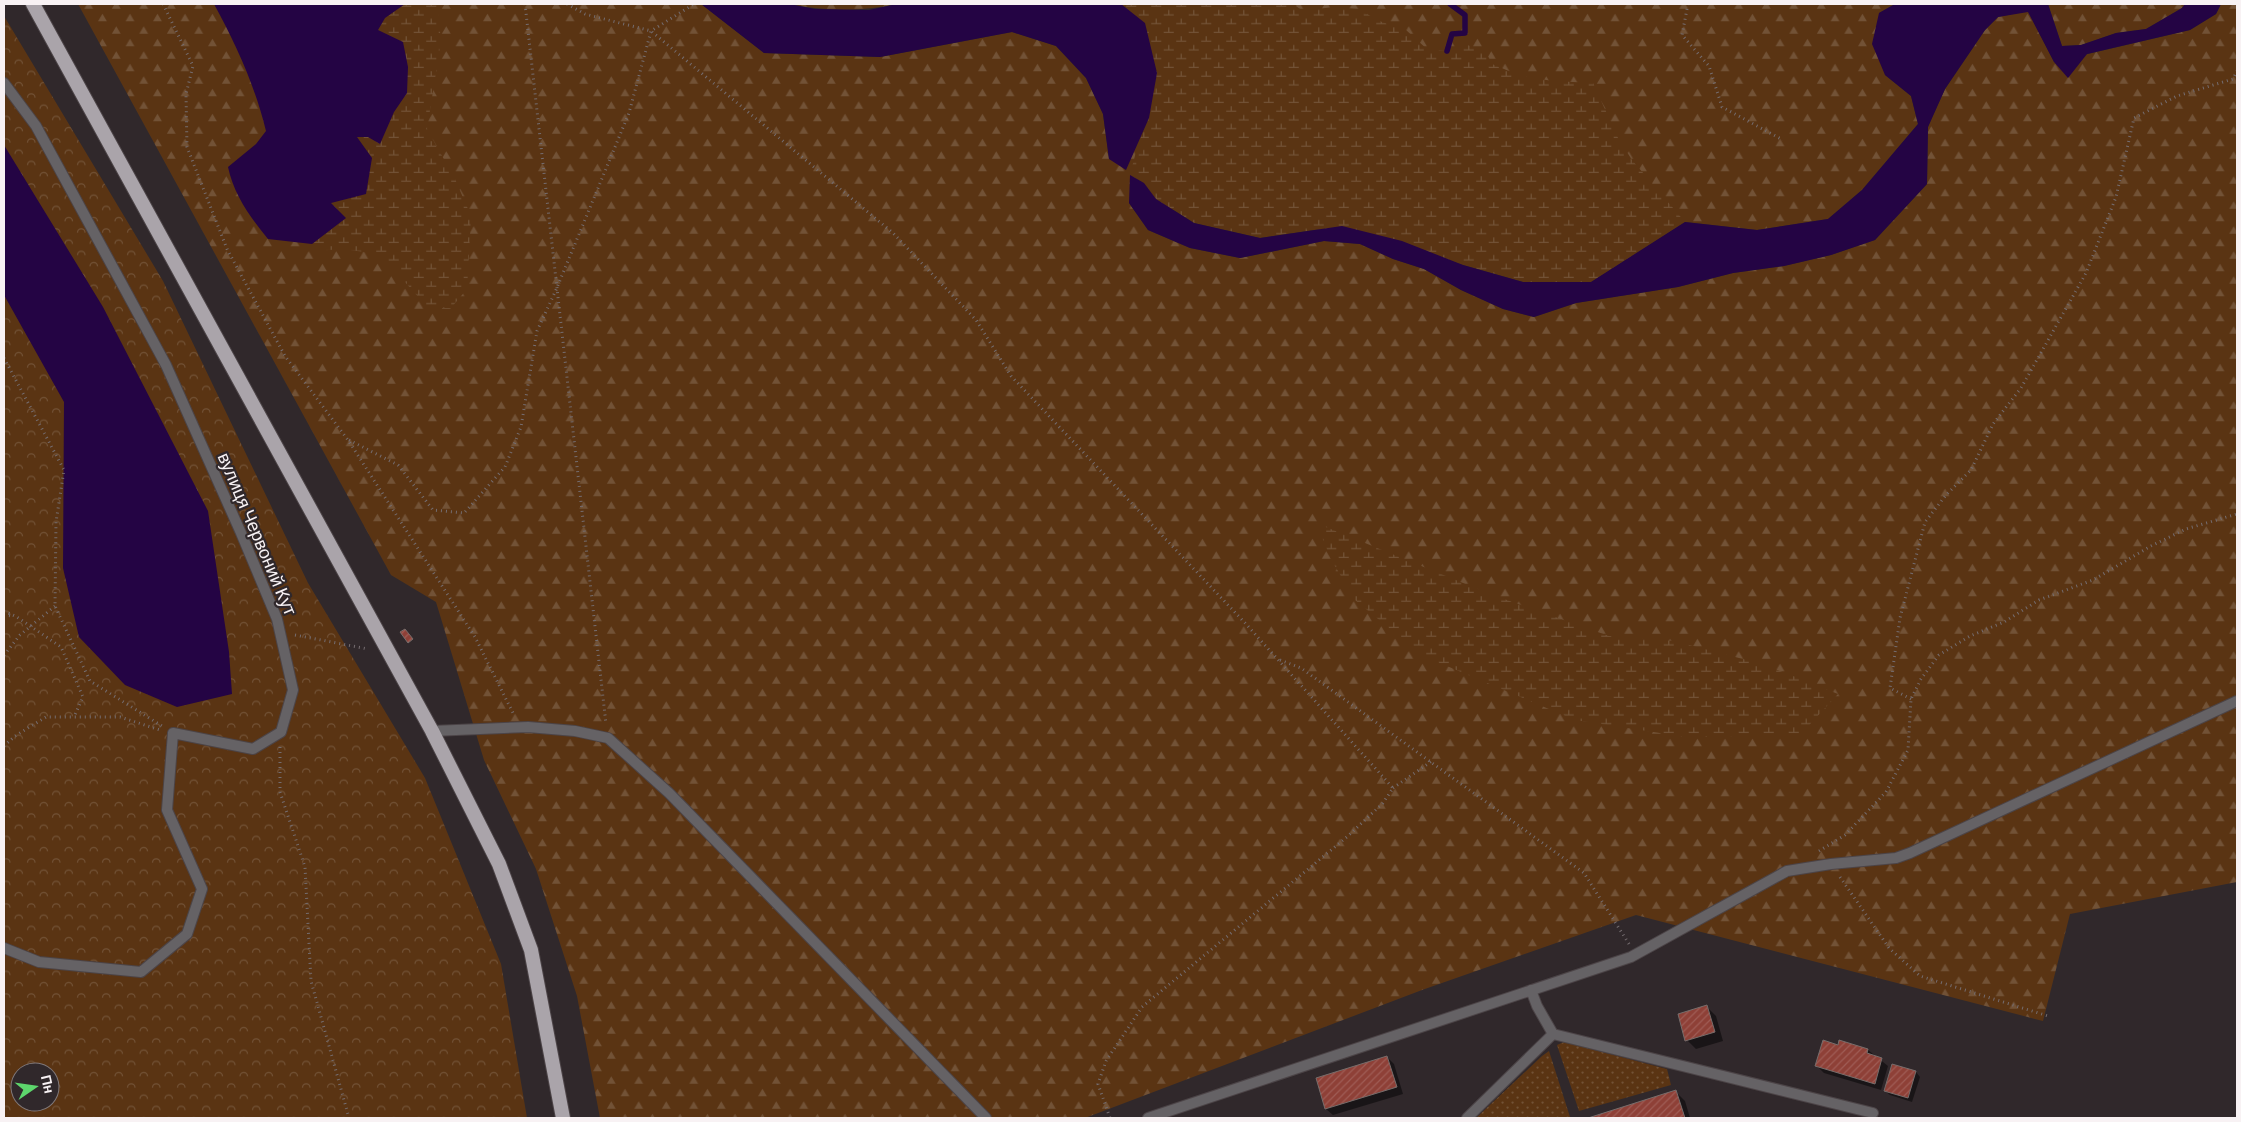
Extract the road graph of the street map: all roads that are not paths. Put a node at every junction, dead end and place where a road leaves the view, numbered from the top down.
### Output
1 (33, 4) edge
2 (4, 83) edge
3 (2237, 701) edge
4 (432, 731) junction
5 (4, 948) edge
6 (1531, 990) junction
7 (1553, 1034) junction
8 (1873, 1113) dead end
9 (563, 1118) edge
10 (986, 1118) edge
11 (1148, 1118) edge
12 (1467, 1118) edge

1 - 4 highway
2 - 5 lane, вулиця Червоний Кут
3 - 6 lane
4 - 9 highway
4 - 10 lane
6 - 7 lane
6 - 11 lane
7 - 8 lane
7 - 12 lane

